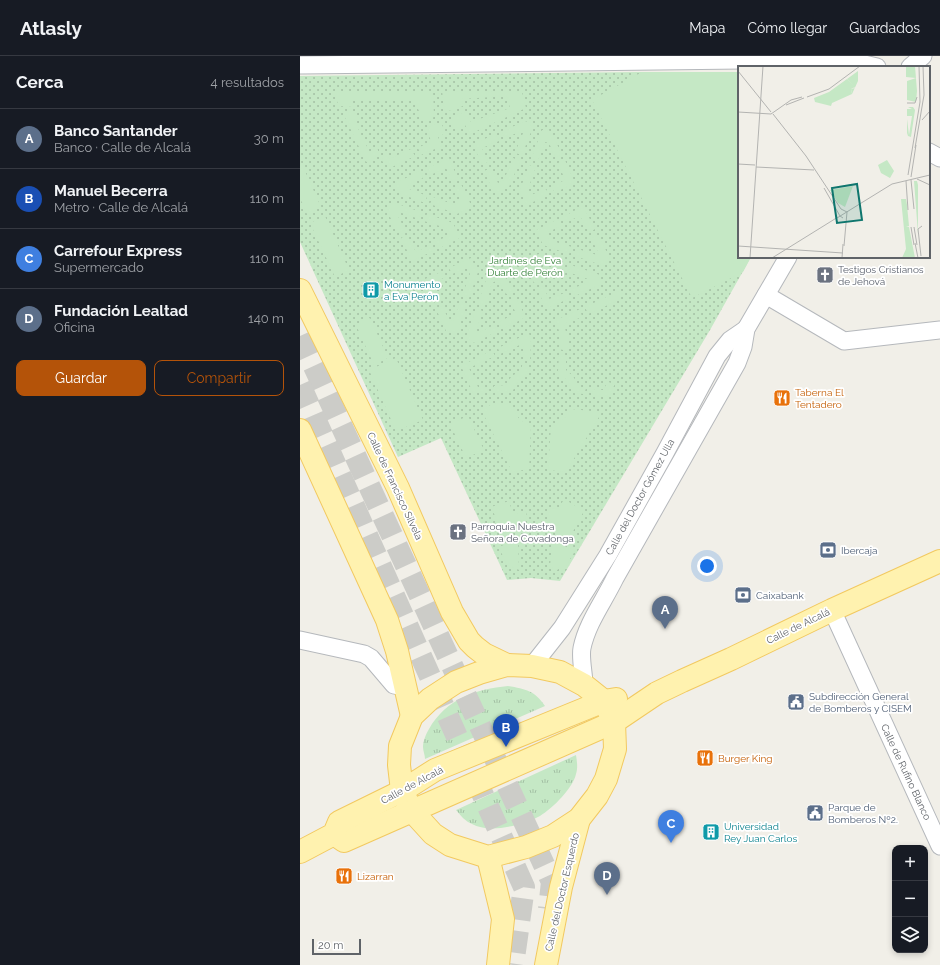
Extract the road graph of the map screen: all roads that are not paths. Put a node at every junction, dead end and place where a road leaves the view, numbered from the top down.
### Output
1 (915, 56) edge
2 (923, 56) edge
3 (845, 63) edge
4 (300, 65) edge
5 (869, 66) edge
6 (910, 66) edge
7 (911, 66) edge
8 (930, 153) edge
9 (940, 158) edge
10 (787, 258) edge
11 (300, 290) edge
12 (766, 295) junction
13 (746, 328) junction
14 (940, 330) edge
15 (300, 430) edge
16 (940, 560) edge
17 (832, 610) junction
18 (300, 640) edge
19 (507, 665) junction
20 (532, 666) junction
21 (584, 685) junction
22 (406, 687) junction
23 (657, 693) junction
24 (604, 701) junction
25 (412, 716) junction
26 (614, 722) junction
27 (402, 791) junction
28 (412, 810) junction
29 (579, 819) junction
30 (936, 827) edge
31 (334, 834) junction
32 (940, 846) edge
33 (300, 852) edge
34 (488, 857) junction
35 (498, 965) edge
36 (546, 965) edge

1 - 6 street
2 - 7 street
3 - 4 street
3 - 5 street
8 - 9 street
10 - 12 street, Calle del Doctor Gómez Ulla
11 - 19 main road, Calle de Francisco Silvela
12 - 13 street, Calle del Doctor Gómez Ulla
12 - 14 street
13 - 20 street, Calle del Doctor Gómez Ulla
13 - 21 street, Calle del Doctor Gómez Ulla
15 - 22 main road
16 - 17 main road, Calle de Alcalá
17 - 23 main road, Calle de Alcalá
17 - 30 street, Calle de Rufino Blanco
18 - 22 street
19 - 20 main road
19 - 25 main road
20 - 21 main road
21 - 24 main road
22 - 25 main road
23 - 24 main road, Calle de Alcalá
23 - 26 main road, Calle de Alcalá
24 - 26 main road
24 - 27 main road, Calle de Alcalá
25 - 27 main road
26 - 28 main road, Calle de Alcalá
26 - 29 main road
27 - 28 main road
27 - 31 main road, Calle de Alcalá
28 - 31 main road, Calle de Alcalá
28 - 34 main road
29 - 34 main road
29 - 36 main road, Calle del Doctor Esquerdo
30 - 32 street, Calle de Rufino Blanco
31 - 33 main road, Calle de Alcalá
34 - 35 main road

